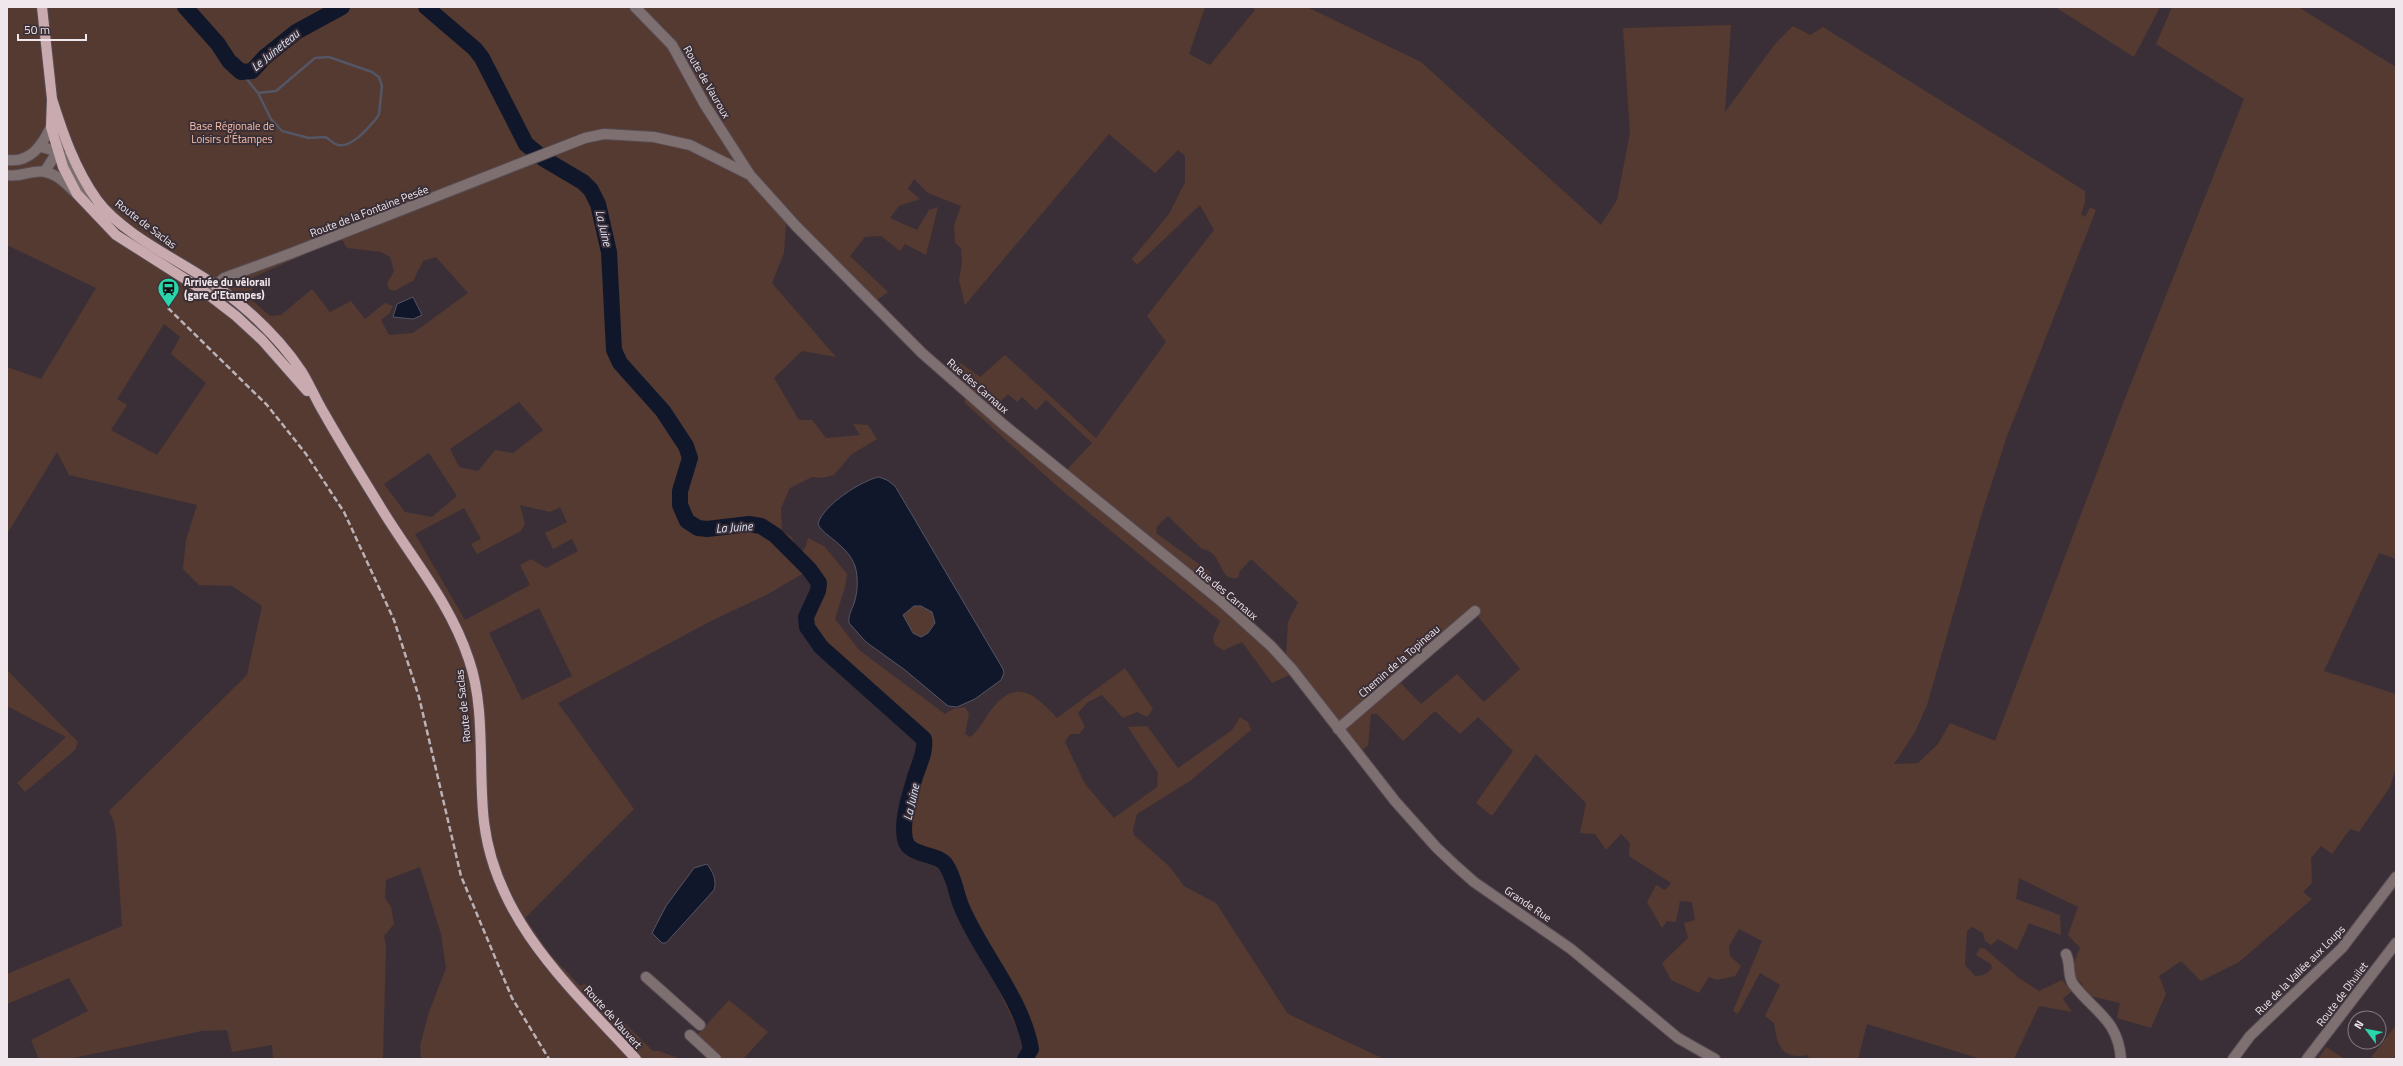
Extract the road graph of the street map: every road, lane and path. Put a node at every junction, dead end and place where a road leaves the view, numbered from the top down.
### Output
1 (42, 7) edge
2 (635, 7) edge
3 (52, 98) junction
4 (51, 127) junction
5 (65, 140) junction
6 (41, 147) junction
7 (555, 151) joint
8 (58, 153) junction
9 (7, 160) edge
10 (45, 172) junction
11 (7, 175) edge
12 (750, 175) junction
13 (76, 194) junction
14 (97, 200) junction
15 (215, 286) junction
16 (201, 289) junction
17 (322, 410) junction
18 (1475, 611) dead end
19 (1338, 729) junction
20 (1350, 744) joint
21 (2396, 877) edge
22 (2396, 943) edge
23 (2066, 954) dead end
24 (646, 977) dead end
25 (573, 990) joint
26 (700, 1025) dead end
27 (690, 1035) dead end
28 (636, 1059) edge
29 (716, 1059) edge
30 (1715, 1059) edge
31 (2120, 1059) edge
32 (2233, 1059) edge
33 (2307, 1059) edge

1 - 3 main road
2 - 12 street, Route de Vauroux
3 - 4 main road, Route de Saclas
3 - 5 main road, Route de Saclas
4 - 6 street
4 - 8 main road, Route de Saclas
5 - 8 street
5 - 14 main road, Route de Saclas
6 - 8 street
6 - 9 street
7 - 12 street, Rue des Carnaux
7 - 15 street, Route de la Fontaine Pesée
8 - 10 street
8 - 13 main road, Route de Saclas
8 - 14 street
10 - 11 street
10 - 13 street
12 - 19 street, Rue des Carnaux
13 - 16 main road, Route de Saclas
14 - 15 main road, Route de Saclas
15 - 16 street
15 - 17 main road, Route de Saclas
16 - 17 main road, Route de Saclas
17 - 25 main road, Route de Saclas
18 - 19 street, Chemin de la Topineau
19 - 20 street, Rue des Carnaux
20 - 30 street, Grande Rue
21 - 32 street, Rue de la Vallée aux Loups
22 - 33 street, Route de Dhuilet
23 - 31 street
24 - 26 street
25 - 28 main road, Route de Vauvert
27 - 29 street

